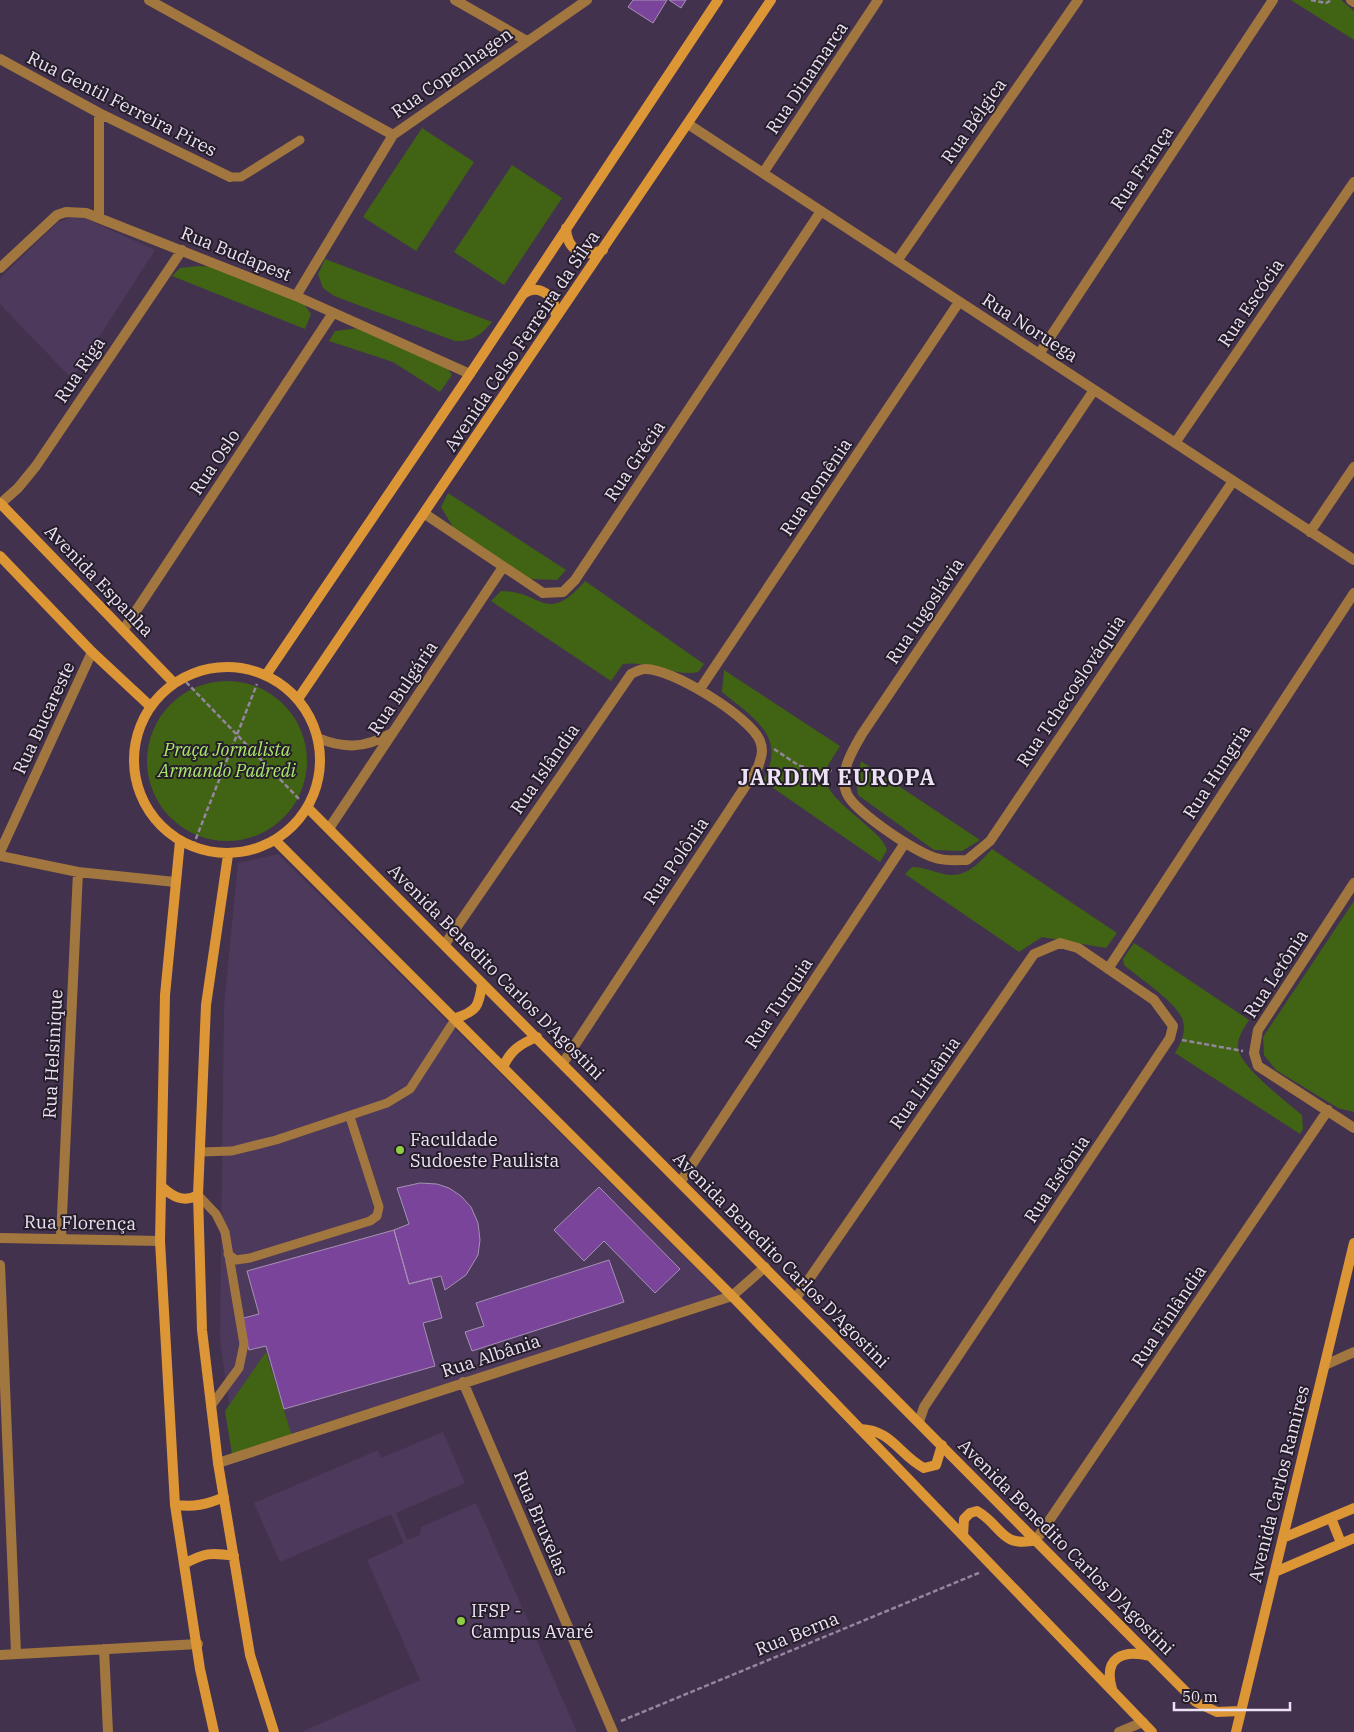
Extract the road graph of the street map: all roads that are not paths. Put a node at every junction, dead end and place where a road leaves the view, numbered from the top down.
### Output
1 (150, 0) edge
2 (455, 0) edge
3 (587, 0) edge
4 (718, 0) edge
5 (771, 0) edge
6 (878, 0) edge
7 (1078, 0) edge
8 (1273, 0) edge
9 (527, 41) junction
10 (0, 59) edge
11 (99, 113) junction
12 (688, 124) junction
13 (393, 134) junction
14 (300, 140) dead end
15 (763, 173) junction
16 (230, 177) joint
17 (1354, 182) edge
18 (821, 211) junction
19 (99, 217) junction
20 (566, 228) junction
21 (182, 250) junction
22 (603, 250) junction
23 (897, 261) junction
24 (0, 268) edge
25 (522, 295) junction
26 (296, 296) junction
27 (959, 302) junction
28 (333, 313) junction
29 (556, 316) junction
30 (1039, 354) junction
31 (470, 374) junction
32 (1094, 390) junction
33 (1175, 443) junction
34 (1354, 467) edge
35 (1233, 481) junction
36 (0, 503) edge
37 (425, 514) junction
38 (1310, 532) junction
39 (0, 556) edge
40 (1354, 560) edge
41 (503, 567) junction
42 (1354, 593) edge
43 (124, 629) junction
44 (92, 652) junction
45 (264, 674) junction
46 (178, 681) junction
47 (700, 689) junction
48 (298, 699) junction
49 (150, 706) junction
50 (393, 732) junction
51 (318, 738) junction
52 (308, 808) junction
53 (330, 827) junction
54 (180, 841) junction
55 (276, 841) junction
56 (905, 843) junction
57 (0, 852) edge
58 (228, 855) junction
59 (0, 856) edge
60 (78, 872) junction
61 (175, 882) junction
62 (1353, 886) edge
63 (445, 944) junction
64 (1108, 969) junction
65 (482, 984) junction
66 (456, 1018) junction
67 (537, 1037) junction
68 (563, 1063) junction
69 (503, 1067) junction
70 (1328, 1110) junction
71 (350, 1117) junction
72 (1354, 1128) edge
73 (200, 1152) junction
74 (680, 1182) junction
75 (162, 1187) junction
76 (198, 1196) junction
77 (61, 1237) junction
78 (0, 1238) edge
79 (160, 1241) junction
80 (1354, 1243) edge
81 (228, 1254) junction
82 (0, 1265) edge
83 (765, 1267) junction
84 (732, 1296) junction
85 (796, 1298) junction
86 (1354, 1352) edge
87 (1325, 1365) junction
88 (463, 1382) junction
89 (211, 1406) junction
90 (919, 1422) junction
91 (860, 1429) junction
92 (942, 1445) junction
93 (218, 1463) junction
94 (224, 1497) junction
95 (175, 1505) junction
96 (1354, 1508) edge
97 (1331, 1518) junction
98 (963, 1536) junction
99 (1283, 1538) junction
100 (1354, 1538) edge
101 (1036, 1540) junction
102 (1341, 1543) junction
103 (234, 1556) junction
104 (184, 1564) junction
105 (1275, 1572) junction
106 (198, 1644) junction
107 (104, 1649) junction
108 (16, 1653) junction
109 (0, 1655) edge
110 (1151, 1656) junction
111 (1112, 1690) junction
112 (1240, 1711) junction
113 (1143, 1722) junction
114 (612, 1728) edge
115 (108, 1732) edge
116 (214, 1732) edge
117 (274, 1732) edge
118 (1119, 1732) edge
119 (1152, 1732) edge
120 (1236, 1732) edge

1 - 13 street
2 - 9 street
3 - 9 street, Rua Copenhagen
4 - 20 main road, Avenida Celso Ferreira da Silva
5 - 12 main road, Avenida Celso Ferreira da Silva
6 - 15 street, Rua Dinamarca
7 - 23 street, Rua Bélgica
8 - 30 street, Rua França
9 - 13 street, Rua Copenhagen
10 - 11 street, Rua Gentil Ferreira Pires
11 - 16 street, Rua Gentil Ferreira Pires
11 - 19 street
12 - 15 street, Rua Noruega
12 - 22 main road, Avenida Celso Ferreira da Silva
13 - 26 street, Rua Copenhagen
14 - 16 lane
15 - 18 street, Rua Noruega
17 - 33 street, Rua Escócia
18 - 23 street, Rua Noruega
18 - 41 street, Rua Grécia
19 - 21 street, Rua Budapest
19 - 24 street, Rua Budapest
20 - 22 main road
20 - 25 main road, Avenida Celso Ferreira da Silva
21 - 26 street, Rua Budapest
21 - 36 street, Rua Riga
22 - 29 main road, Avenida Celso Ferreira da Silva
23 - 27 street, Rua Noruega
25 - 29 main road
25 - 31 main road, Avenida Celso Ferreira da Silva
26 - 28 street, Rua Budapest
27 - 30 street, Rua Noruega
27 - 47 street, Rua Romênia
28 - 31 street, Rua Budapest
28 - 43 street, Rua Oslo
29 - 37 main road, Avenida Celso Ferreira da Silva
30 - 32 street, Rua Noruega
31 - 45 main road, Avenida Celso Ferreira da Silva
32 - 33 street, Rua Noruega
32 - 56 street, Rua Iugoslávia
33 - 35 street, Rua Noruega
34 - 38 street
35 - 38 street, Rua Noruega
35 - 56 street, Rua Tchecoslováquia
36 - 43 main road, Avenida Espanha
37 - 41 street, Rua Grécia
37 - 48 main road, Avenida Celso Ferreira da Silva
38 - 40 street, Rua Noruega
39 - 44 main road
41 - 50 street, Rua Bulgária
42 - 64 street, Rua Hungria
43 - 46 main road, Avenida Espanha
44 - 49 main road
44 - 57 street, Rua Bucareste
45 - 46 main road
45 - 48 main road
46 - 49 main road
47 - 63 street, Rua Islândia
47 - 68 street, Rua Polônia
48 - 51 main road
49 - 54 main road
50 - 51 street
50 - 53 street, Rua Bulgária
51 - 52 main road
52 - 53 main road, Avenida Benedito Carlos D'Agostini
52 - 55 main road
53 - 63 main road, Avenida Benedito Carlos D'Agostini
54 - 58 main road
54 - 61 main road
55 - 58 main road
55 - 66 main road
56 - 74 street, Rua Turquia
58 - 73 main road
59 - 60 street
60 - 61 street
60 - 77 street, Rua Helsinique
61 - 75 main road
62 - 70 street, Rua Letônia
63 - 65 main road, Avenida Benedito Carlos D'Agostini
64 - 85 street, Rua Lituânia
64 - 90 street, Rua Estônia
65 - 66 main road
65 - 67 main road, Avenida Benedito Carlos D'Agostini
66 - 69 main road
66 - 71 lane
67 - 68 main road, Avenida Benedito Carlos D'Agostini
67 - 69 main road
68 - 74 main road, Avenida Benedito Carlos D'Agostini
69 - 84 main road
70 - 72 street
70 - 101 street, Rua Finlândia
71 - 73 lane
71 - 81 lane
73 - 76 main road
74 - 83 main road, Avenida Benedito Carlos D'Agostini
75 - 76 main road
75 - 79 main road
76 - 81 lane
76 - 89 main road
77 - 78 street, Rua Florença
77 - 79 street, Rua Florença
79 - 95 main road
80 - 87 main road, Avenida Carlos Ramires
81 - 89 lane
82 - 108 street
83 - 84 street, Rua Albânia
83 - 85 main road, Avenida Benedito Carlos D'Agostini
84 - 88 street, Rua Albânia
84 - 91 main road
85 - 90 main road, Avenida Benedito Carlos D'Agostini
86 - 87 street
87 - 99 main road, Avenida Carlos Ramires
88 - 93 street, Rua Albânia
88 - 114 street, Rua Bruxelas
89 - 93 main road
90 - 92 main road, Avenida Benedito Carlos D'Agostini
91 - 92 main road
91 - 98 main road
92 - 101 main road, Avenida Benedito Carlos D'Agostini
93 - 94 main road
94 - 95 main road
94 - 103 main road
95 - 104 main road
96 - 97 main road
97 - 99 main road
97 - 102 main road
98 - 101 main road
98 - 111 main road
99 - 105 main road, Avenida Carlos Ramires
100 - 102 main road
101 - 110 main road, Avenida Benedito Carlos D'Agostini
102 - 105 main road
103 - 104 main road
103 - 117 main road
104 - 106 main road
105 - 112 main road, Avenida Carlos Ramires
106 - 107 street
106 - 116 main road
107 - 108 street
107 - 115 street
108 - 109 street
110 - 111 main road
110 - 112 main road, Avenida Benedito Carlos D'Agostini
111 - 113 main road
112 - 120 main road, Avenida Carlos Ramires
113 - 118 street
113 - 119 main road

